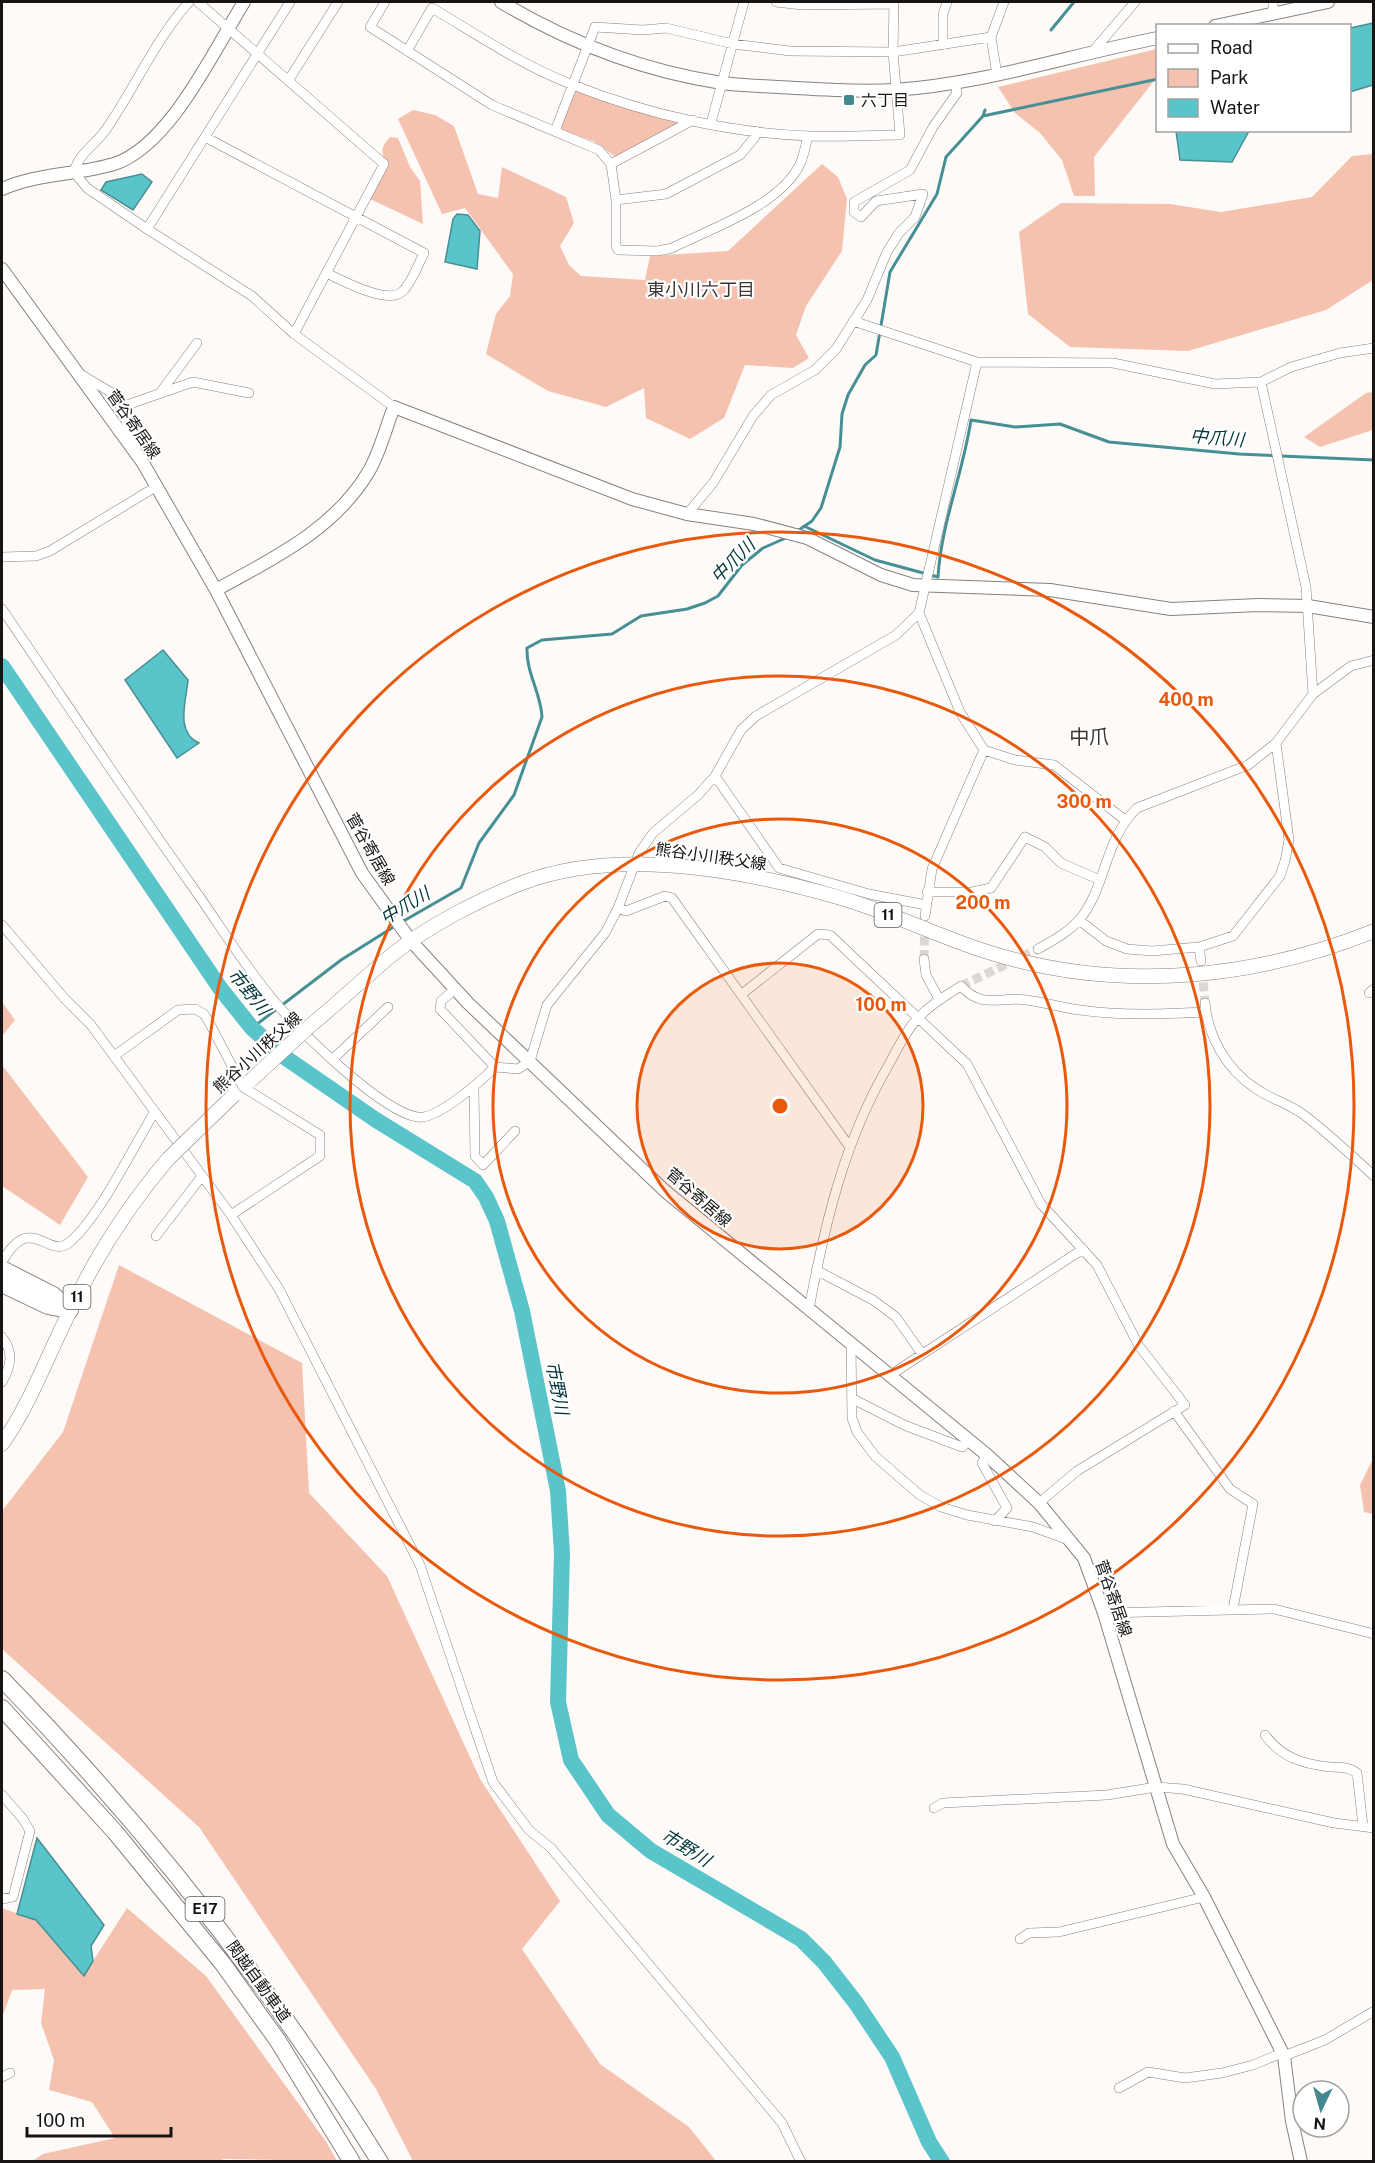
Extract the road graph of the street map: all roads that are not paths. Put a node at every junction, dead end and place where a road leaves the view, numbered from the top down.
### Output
1 (189, 2) edge
2 (198, 2) edge
3 (244, 2) edge
4 (290, 2) edge
5 (338, 2) edge
6 (385, 2) edge
7 (501, 2) edge
8 (744, 2) edge
9 (777, 2) edge
10 (947, 2) edge
11 (1004, 2) edge
12 (1137, 2) edge
13 (1328, 2) edge
14 (802, 3) edge
15 (894, 3) edge
16 (1273, 7) edge
17 (1221, 24) edge
18 (227, 29) junction
19 (991, 37) junction
20 (1156, 38) edge
21 (733, 44) junction
22 (943, 45) junction
23 (587, 47) junction
24 (1094, 50) junction
25 (407, 51) junction
26 (893, 52) junction
27 (257, 53) junction
28 (997, 75) junction
29 (288, 81) junction
30 (955, 82) junction
31 (722, 83) junction
32 (572, 85) junction
33 (895, 90) junction
34 (693, 120) junction
35 (711, 123) junction
36 (756, 130) junction
37 (555, 131) junction
38 (808, 136) junction
39 (206, 137) junction
40 (611, 164) junction
41 (74, 172) junction
42 (2, 189) edge
43 (616, 201) junction
44 (356, 216) junction
45 (147, 229) junction
46 (2, 269) edge
47 (326, 273) junction
48 (853, 321) junction
49 (294, 334) junction
50 (197, 343) dead end
51 (1374, 348) edge
52 (977, 362) junction
53 (78, 373) junction
54 (1261, 382) junction
55 (160, 393) junction
56 (249, 393) dead end
57 (121, 407) junction
58 (394, 407) junction
59 (139, 457) junction
60 (157, 486) junction
61 (687, 514) junction
62 (2, 557) edge
63 (925, 588) junction
64 (216, 590) junction
65 (1308, 606) junction
66 (2, 609) edge
67 (919, 613) junction
68 (1374, 617) edge
69 (1374, 660) edge
70 (1313, 694) junction
71 (1276, 743) junction
72 (984, 750) junction
73 (715, 776) junction
74 (1125, 820) junction
75 (636, 864) junction
76 (1100, 880) junction
77 (927, 892) junction
78 (926, 905) junction
79 (618, 908) junction
80 (926, 916) tunnel mouth
81 (1079, 920) junction
82 (2, 925) edge
83 (1374, 931) edge
84 (411, 942) junction
85 (1199, 947) junction
86 (1038, 949) tunnel mouth
87 (924, 959) tunnel mouth
88 (1201, 962) tunnel mouth
89 (455, 989) junction
90 (742, 994) junction
91 (939, 999) junction
92 (388, 1006) dead end
93 (918, 1018) junction
94 (114, 1056) junction
95 (333, 1059) junction
96 (530, 1061) junction
97 (495, 1067) junction
98 (242, 1088) junction
99 (474, 1089) junction
100 (154, 1113) junction
101 (516, 1131) dead end
102 (849, 1146) junction
103 (202, 1176) junction
104 (1374, 1176) edge
105 (231, 1215) junction
106 (156, 1236) dead end
107 (1083, 1249) junction
108 (2, 1263) edge
109 (2, 1269) edge
110 (816, 1270) junction
111 (2, 1284) edge
112 (809, 1309) junction
113 (70, 1310) junction
114 (2, 1337) edge
115 (851, 1344) junction
116 (922, 1354) junction
117 (889, 1376) junction
118 (2, 1382) edge
119 (853, 1400) junction
120 (1173, 1411) junction
121 (969, 1440) junction
122 (2, 1441) edge
123 (987, 1455) junction
124 (1039, 1503) junction
125 (995, 1521) junction
126 (1071, 1540) junction
127 (1233, 1609) junction
128 (1104, 1613) junction
129 (1374, 1634) edge
130 (2, 1679) edge
131 (2, 1708) edge
132 (1265, 1735) dead end
133 (1156, 1787) junction
134 (2, 1795) edge
135 (934, 1808) dead end
136 (1363, 1826) junction
137 (1374, 1828) edge
138 (1204, 1897) junction
139 (2, 1899) edge
140 (1020, 1939) dead end
141 (1374, 2011) edge
142 (1283, 2055) junction
143 (1119, 2088) dead end
144 (352, 2162) edge
145 (380, 2162) edge
146 (801, 2162) edge
147 (1301, 2162) edge

1 - 41 street
2 - 18 street
3 - 18 street
4 - 27 street
5 - 29 street
6 - 25 street
7 - 23 street
8 - 21 street
9 - 14 street
10 - 22 street
11 - 19 street
12 - 24 street
13 - 16 street
14 - 15 street
15 - 26 street
16 - 17 street
18 - 27 street
18 - 41 street
19 - 22 street
19 - 28 street
20 - 24 street
21 - 23 street
21 - 26 street
21 - 31 street
22 - 26 street
23 - 31 street
23 - 32 street
24 - 28 street
25 - 32 street
25 - 37 street
26 - 33 street
27 - 29 street
27 - 39 street
28 - 30 street
29 - 44 street
30 - 33 street
30 - 48 street
31 - 33 street
31 - 35 street
32 - 34 street
32 - 37 street
33 - 38 street
34 - 35 street
34 - 40 street
35 - 36 street
36 - 38 street
36 - 43 street
37 - 40 street
38 - 43 street
39 - 44 street
39 - 45 street
40 - 43 street
41 - 42 street
41 - 45 street
44 - 47 street
44 - 47 street
45 - 49 street
46 - 53 street, 菅谷寄居線
47 - 49 street
48 - 52 street
48 - 61 street
49 - 58 street
50 - 55 street
51 - 54 street
52 - 54 street
52 - 63 street
53 - 57 street
53 - 59 street, 菅谷寄居線
54 - 65 street
55 - 56 street
55 - 57 street
57 - 59 street
58 - 61 street
58 - 64 street
59 - 60 street, 菅谷寄居線
60 - 62 street
60 - 64 street, 菅谷寄居線
61 - 63 street
63 - 65 street
63 - 67 street
64 - 84 street, 菅谷寄居線
65 - 68 street
65 - 70 street
66 - 95 street
67 - 72 street
67 - 73 street
69 - 70 street
70 - 71 street
71 - 74 street
71 - 85 street
72 - 74 street
72 - 77 street
73 - 75 street
73 - 78 street
74 - 76 street
75 - 79 street
75 - 83 main road, 熊谷小川秩父線 / 11
75 - 84 main road, 熊谷小川秩父線 / 11
76 - 77 street
76 - 81 street
77 - 78 street
78 - 80 street
79 - 90 street
79 - 96 street
81 - 85 street
81 - 86 street
82 - 94 street
84 - 89 street, 菅谷寄居線
84 - 98 main road, 熊谷小川秩父線 / 11, bridge
85 - 88 street
87 - 91 street
89 - 96 street, 菅谷寄居線
89 - 97 street
90 - 93 street
90 - 102 street
91 - 93 street
91 - 104 street
92 - 95 street
93 - 102 street
93 - 107 street
94 - 98 street
94 - 100 street
95 - 99 street
96 - 97 street
96 - 112 street, 菅谷寄居線
97 - 99 street
98 - 105 street
98 - 113 main road, 熊谷小川秩父線 / 11, bridge
99 - 101 street
100 - 103 street
100 - 108 street
102 - 110 street
103 - 105 street
103 - 106 street
105 - 146 street
107 - 116 street
107 - 120 street
109 - 113 highway
110 - 112 street
110 - 116 street
111 - 113 highway
112 - 115 street, 菅谷寄居線
113 - 122 main road, 熊谷小川秩父線 / 11
114 - 118 street
115 - 117 street, 菅谷寄居線
115 - 119 street
116 - 117 street
117 - 121 street, 菅谷寄居線
119 - 121 street
119 - 125 street
120 - 124 street
120 - 127 street
121 - 123 street, 菅谷寄居線
123 - 124 street, 菅谷寄居線
123 - 125 street
124 - 126 street, 菅谷寄居線
125 - 126 street
126 - 128 street, 菅谷寄居線
127 - 128 street
127 - 129 street
128 - 133 street, 菅谷寄居線
130 - 145 highway, 関越自動車道 / E17
131 - 144 highway, 関越自動車道 / E17
132 - 136 street
133 - 135 street
133 - 136 street
133 - 138 street, 菅谷寄居線
134 - 139 street
136 - 137 street
138 - 140 street
138 - 142 street, 菅谷寄居線
141 - 142 street
142 - 143 street
142 - 147 street, 菅谷寄居線

